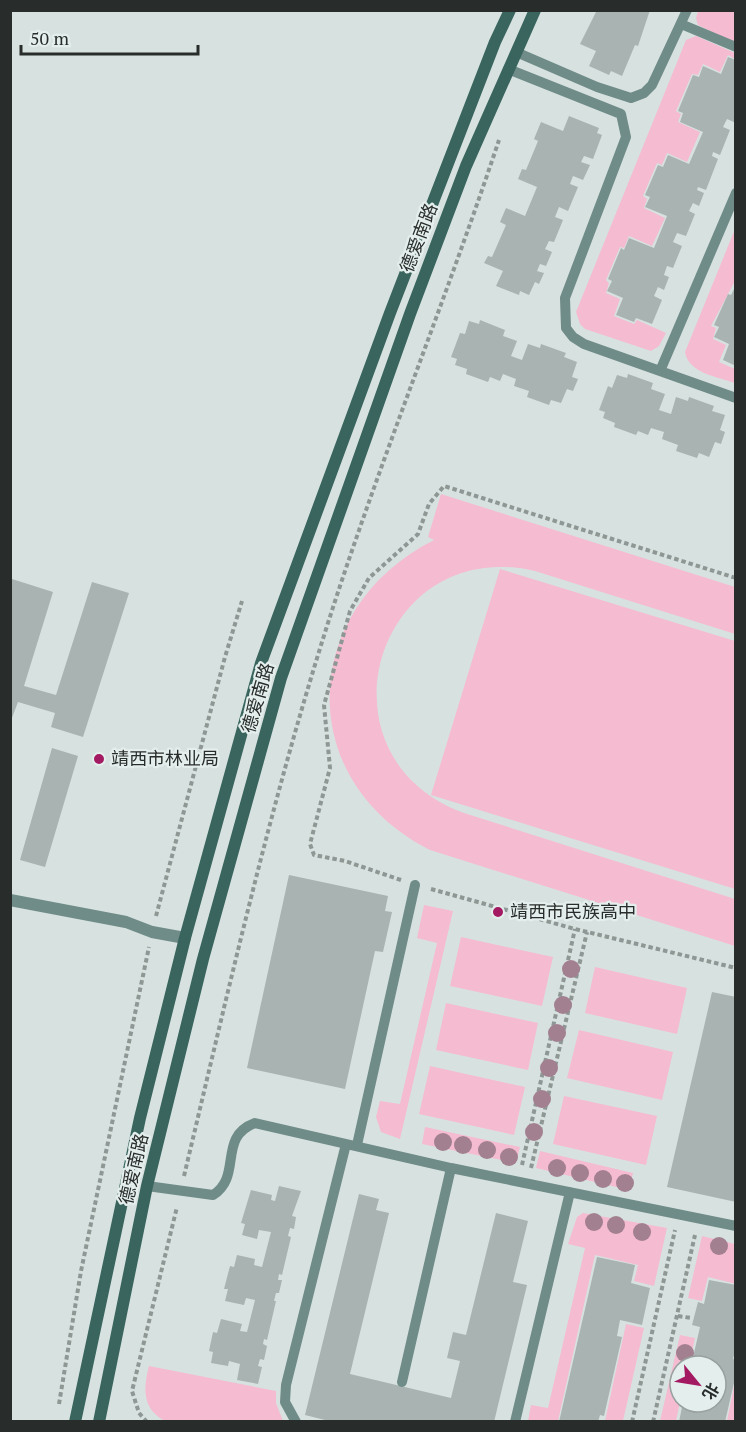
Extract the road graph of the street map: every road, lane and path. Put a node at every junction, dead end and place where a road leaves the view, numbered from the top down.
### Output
1 (510, 10) edge
2 (535, 10) edge
3 (687, 10) edge
4 (681, 24) junction
5 (735, 47) edge
6 (516, 52) junction
7 (508, 69) junction
8 (503, 129) dead end
9 (735, 193) edge
10 (660, 371) junction
11 (735, 398) edge
12 (735, 578) edge
13 (242, 602) dead end
14 (415, 885) junction
15 (10, 900) edge
16 (575, 929) junction
17 (152, 932) junction
18 (587, 932) junction
19 (185, 938) junction
20 (735, 968) edge
21 (563, 985) junction
22 (574, 988) junction
23 (555, 1017) junction
24 (566, 1020) junction
25 (548, 1049) junction
26 (558, 1051) junction
27 (540, 1083) junction
28 (550, 1086) junction
29 (533, 1114) junction
30 (543, 1116) junction
31 (352, 1144) junction
32 (451, 1168) junction
33 (523, 1182) junction
34 (147, 1186) junction
35 (181, 1190) junction
36 (570, 1192) junction
37 (678, 1214) junction
38 (698, 1218) junction
39 (735, 1227) edge
40 (649, 1306) dead end
41 (657, 1308) junction
42 (678, 1316) junction
43 (691, 1318) dead end
44 (402, 1382) dead end
45 (58, 1407) dead end
46 (75, 1422) edge
47 (99, 1422) edge
48 (147, 1422) edge
49 (296, 1422) edge
50 (515, 1422) edge
51 (632, 1422) edge
52 (653, 1422) edge

1 - 19 main road, 德爱南路
2 - 6 main road, 德爱南路
3 - 4 lane
4 - 5 lane
4 - 6 lane
6 - 7 main road, 德爱南路
7 - 10 lane
7 - 34 main road, 德爱南路
8 - 35 path
9 - 10 lane
10 - 11 lane
12 - 14 path
13 - 17 path
14 - 16 path
14 - 31 lane
15 - 17 street
16 - 18 path
16 - 21 path
17 - 19 street
17 - 45 path
18 - 20 path
18 - 22 path
19 - 46 main road, 德爱南路
21 - 22 path
21 - 23 path
22 - 24 path
23 - 24 path
23 - 25 path
24 - 26 path
25 - 26 path
25 - 27 path
26 - 28 path
27 - 28 path
27 - 29 path
28 - 30 path
29 - 30 path
29 - 33 path
30 - 33 path
31 - 32 lane
31 - 35 lane
31 - 49 lane
32 - 33 lane
32 - 44 lane
33 - 36 lane
34 - 35 lane
34 - 47 main road, 德爱南路
35 - 48 path
36 - 37 lane
36 - 50 lane
37 - 38 lane
37 - 41 path
38 - 39 lane
38 - 42 path
40 - 41 path
41 - 51 path
42 - 43 path
42 - 52 path

